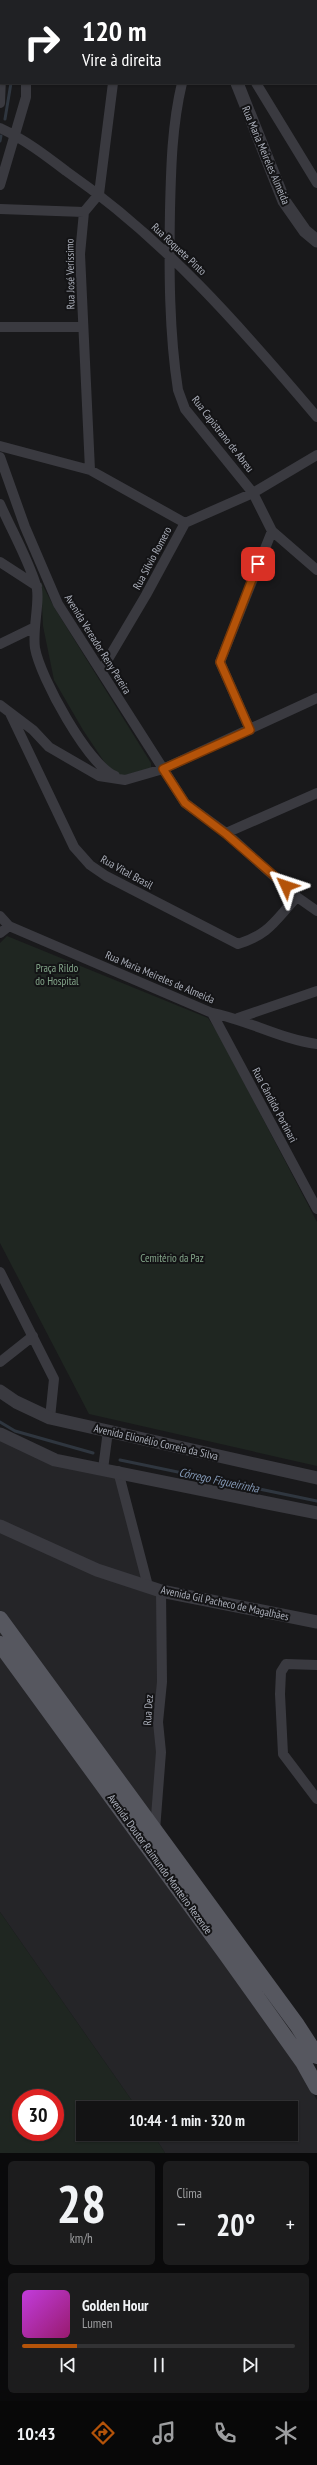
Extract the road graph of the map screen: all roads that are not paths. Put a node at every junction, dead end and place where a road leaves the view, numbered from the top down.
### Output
1 (1, 84) edge
2 (26, 84) edge
3 (113, 84) edge
4 (182, 84) edge
5 (237, 84) edge
6 (257, 84) edge
7 (0, 103) edge
8 (0, 128) edge
9 (16, 136) junction
10 (317, 183) edge
11 (0, 185) edge
12 (99, 194) junction
13 (0, 209) edge
14 (84, 212) junction
15 (317, 241) edge
16 (169, 255) junction
17 (0, 327) edge
18 (83, 327) junction
19 (317, 417) edge
20 (0, 446) edge
21 (317, 455) edge
22 (0, 457) edge
23 (90, 470) junction
24 (253, 493) junction
25 (0, 504) edge
26 (185, 523) junction
27 (272, 531) junction
28 (0, 562) edge
29 (317, 570) edge
30 (37, 586) junction
31 (33, 628) junction
32 (0, 644) edge
33 (101, 671) junction
34 (317, 698) edge
35 (0, 705) edge
36 (10, 713) junction
37 (250, 730) junction
38 (163, 769) junction
39 (125, 780) junction
40 (317, 793) edge
41 (226, 834) junction
42 (297, 897) junction
43 (317, 912) edge
44 (0, 916) edge
45 (9, 926) junction
46 (0, 933) edge
47 (317, 991) edge
48 (212, 1013) junction
49 (238, 1018) junction
50 (317, 1044) edge
51 (317, 1209) edge
52 (0, 1272) edge
53 (33, 1336) junction
54 (0, 1362) edge
55 (0, 1391) edge
56 (50, 1418) junction
57 (108, 1431) junction
58 (0, 1434) edge
59 (103, 1469) junction
60 (118, 1471) junction
61 (317, 1478) edge
62 (317, 1512) edge
63 (0, 1526) edge
64 (148, 1586) junction
65 (161, 1591) junction
66 (0, 1619) edge
67 (317, 1622) edge
68 (0, 1644) edge
69 (317, 1665) edge
70 (317, 1799) edge
71 (155, 1830) junction
72 (317, 2056) edge
73 (317, 2087) edge

1 - 7 street
2 - 9 street
3 - 12 street
4 - 16 street, Rua Capistrano de Abreu
5 - 15 street, Rua Maria Meireles Almeida
6 - 10 street
8 - 9 street, Rua Roquete Pinto
9 - 11 street
9 - 12 street, Rua Roquete Pinto
12 - 14 street
12 - 16 street, Rua Roquete Pinto
13 - 14 street
14 - 18 street, Rua José Veríssimo
16 - 19 street, Rua Roquete Pinto
16 - 24 street, Rua Capistrano de Abreu
17 - 18 street
18 - 23 street, Rua José Veríssimo
20 - 23 street
21 - 24 street, Rua Sílvio Romero
22 - 33 street, Avenida Vereador Reny Pereira
23 - 26 street
24 - 26 street, Rua Sílvio Romero
24 - 27 street, Rua Capistrano de Abreu
25 - 30 street
26 - 33 street, Rua Sílvio Romero
27 - 29 street
27 - 37 street
28 - 30 street
30 - 31 street
31 - 32 street
31 - 39 street
33 - 38 street, Avenida Vereador Reny Pereira
34 - 37 street
35 - 36 street
36 - 39 street
36 - 42 street, Rua Vital Brasil
37 - 38 street
38 - 39 street
38 - 41 street, Avenida Vereador Reny Pereira
40 - 41 street
41 - 42 street, Avenida Vereador Reny Pereira
42 - 43 street, Avenida Vereador Reny Pereira
44 - 45 street, Rua Maria Meireles de Almeida
45 - 46 street
45 - 48 street, Rua Maria Meireles de Almeida
47 - 49 street
48 - 49 street, Rua Maria Meireles de Almeida
48 - 51 street, Rua Cândido Portinari
49 - 50 street, Rua Maria Meireles de Almeida
52 - 53 street
53 - 54 street
53 - 56 street
55 - 56 street, Avenida Elionélio Correia da Silva
56 - 57 street, Avenida Elionélio Correia da Silva
57 - 59 street
57 - 61 street, Avenida Elionélio Correia da Silva
58 - 59 street
59 - 60 street
60 - 62 street
60 - 64 street
63 - 64 street, Avenida Gil Pacheco de Magalhães
64 - 65 street, Avenida Gil Pacheco de Magalhães
65 - 67 street, Avenida Gil Pacheco de Magalhães
65 - 71 street, Rua Dez
66 - 71 main road, Avenida Doutor Raimundo Monteiro Rezende
68 - 73 main road, Avenida Doutor Raimundo Monteiro Rezende
69 - 70 street
71 - 72 main road, Avenida Doutor Raimundo Monteiro Rezende

